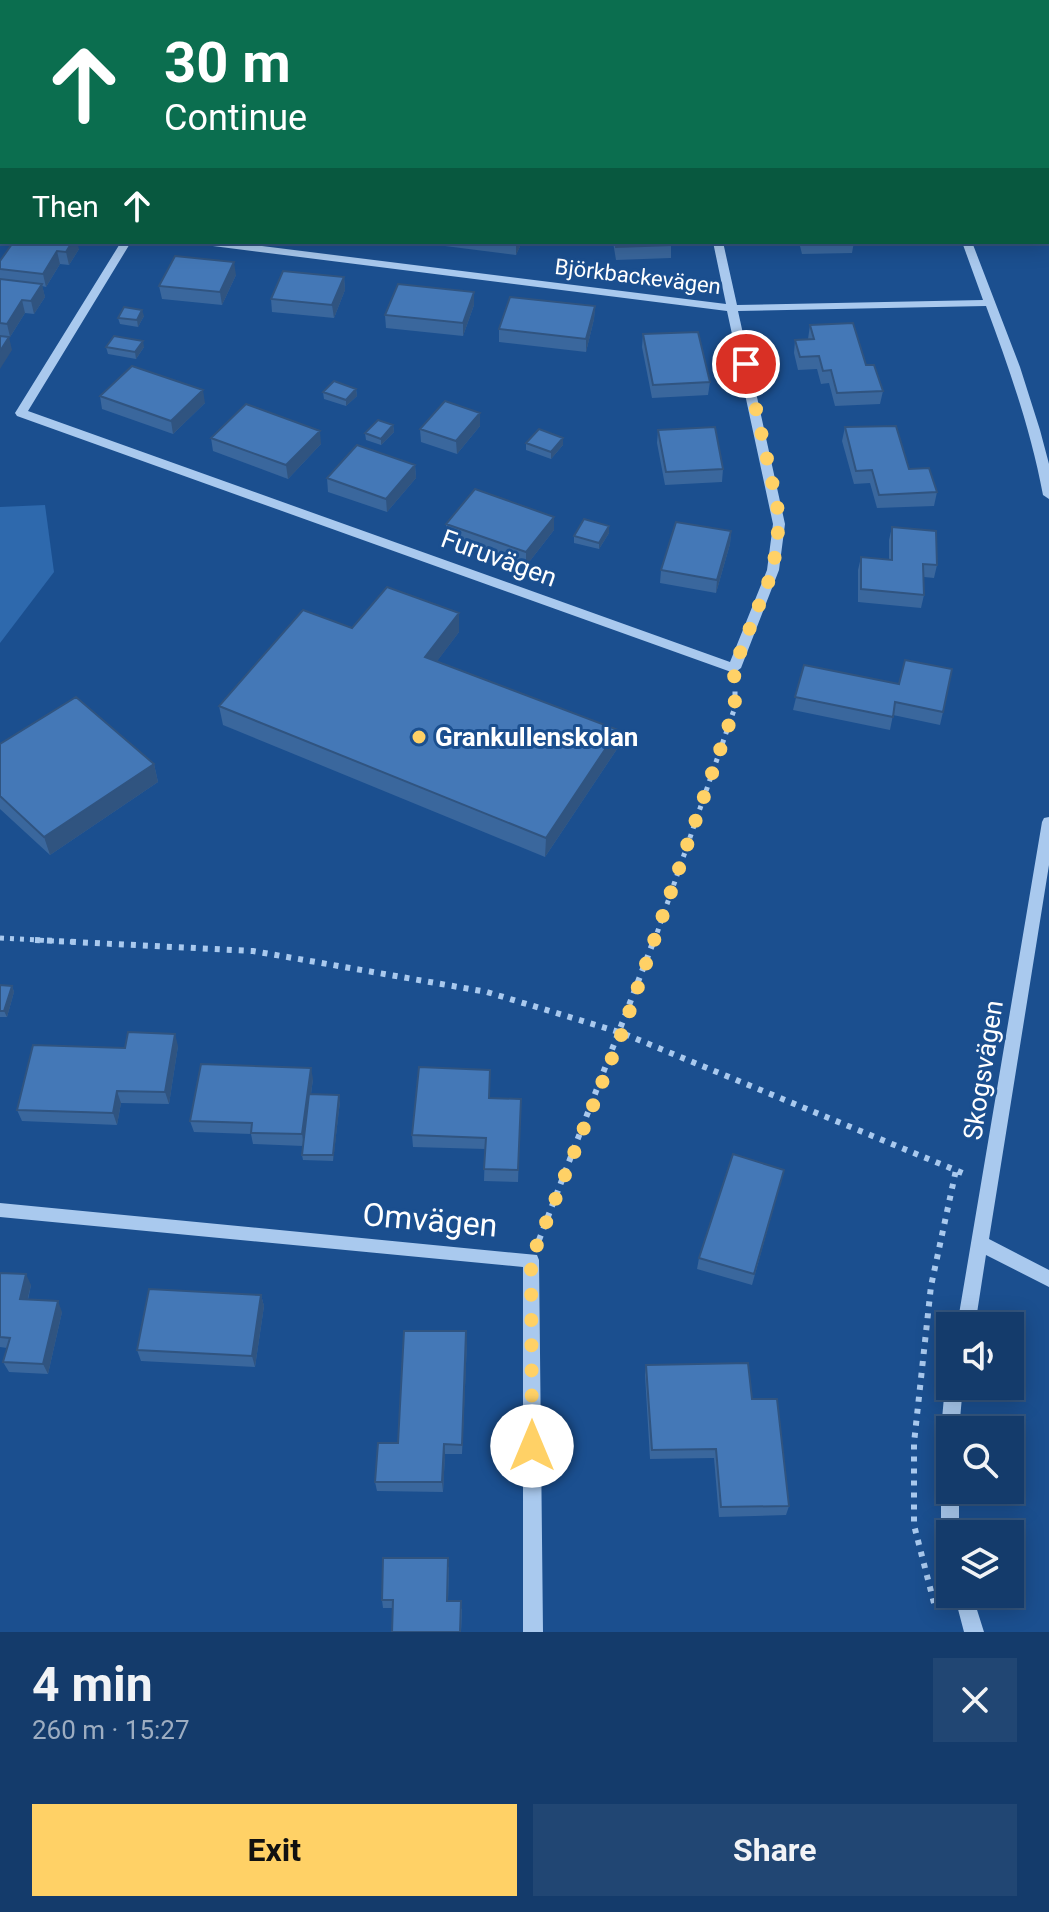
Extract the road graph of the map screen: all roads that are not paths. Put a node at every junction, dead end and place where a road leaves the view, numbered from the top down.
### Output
1 (125, 244) edge
2 (221, 244) edge
3 (718, 244) edge
4 (968, 244) edge
5 (989, 303) junction
6 (733, 308) junction
7 (1049, 495) edge
8 (1049, 822) edge
9 (0, 1210) edge
10 (981, 1244) junction
11 (1049, 1279) edge
12 (969, 1312) edge
13 (967, 1608) edge
14 (533, 1632) edge
15 (974, 1632) edge

1 - 6 street, Furuvägen
2 - 6 street, Björkbackevägen
3 - 6 street
4 - 5 street
5 - 6 street, Björkbackevägen
5 - 7 street
8 - 10 street, Skogsvägen
9 - 14 street, Omvägen
10 - 11 street
10 - 12 street, Skogsvägen
13 - 15 street

